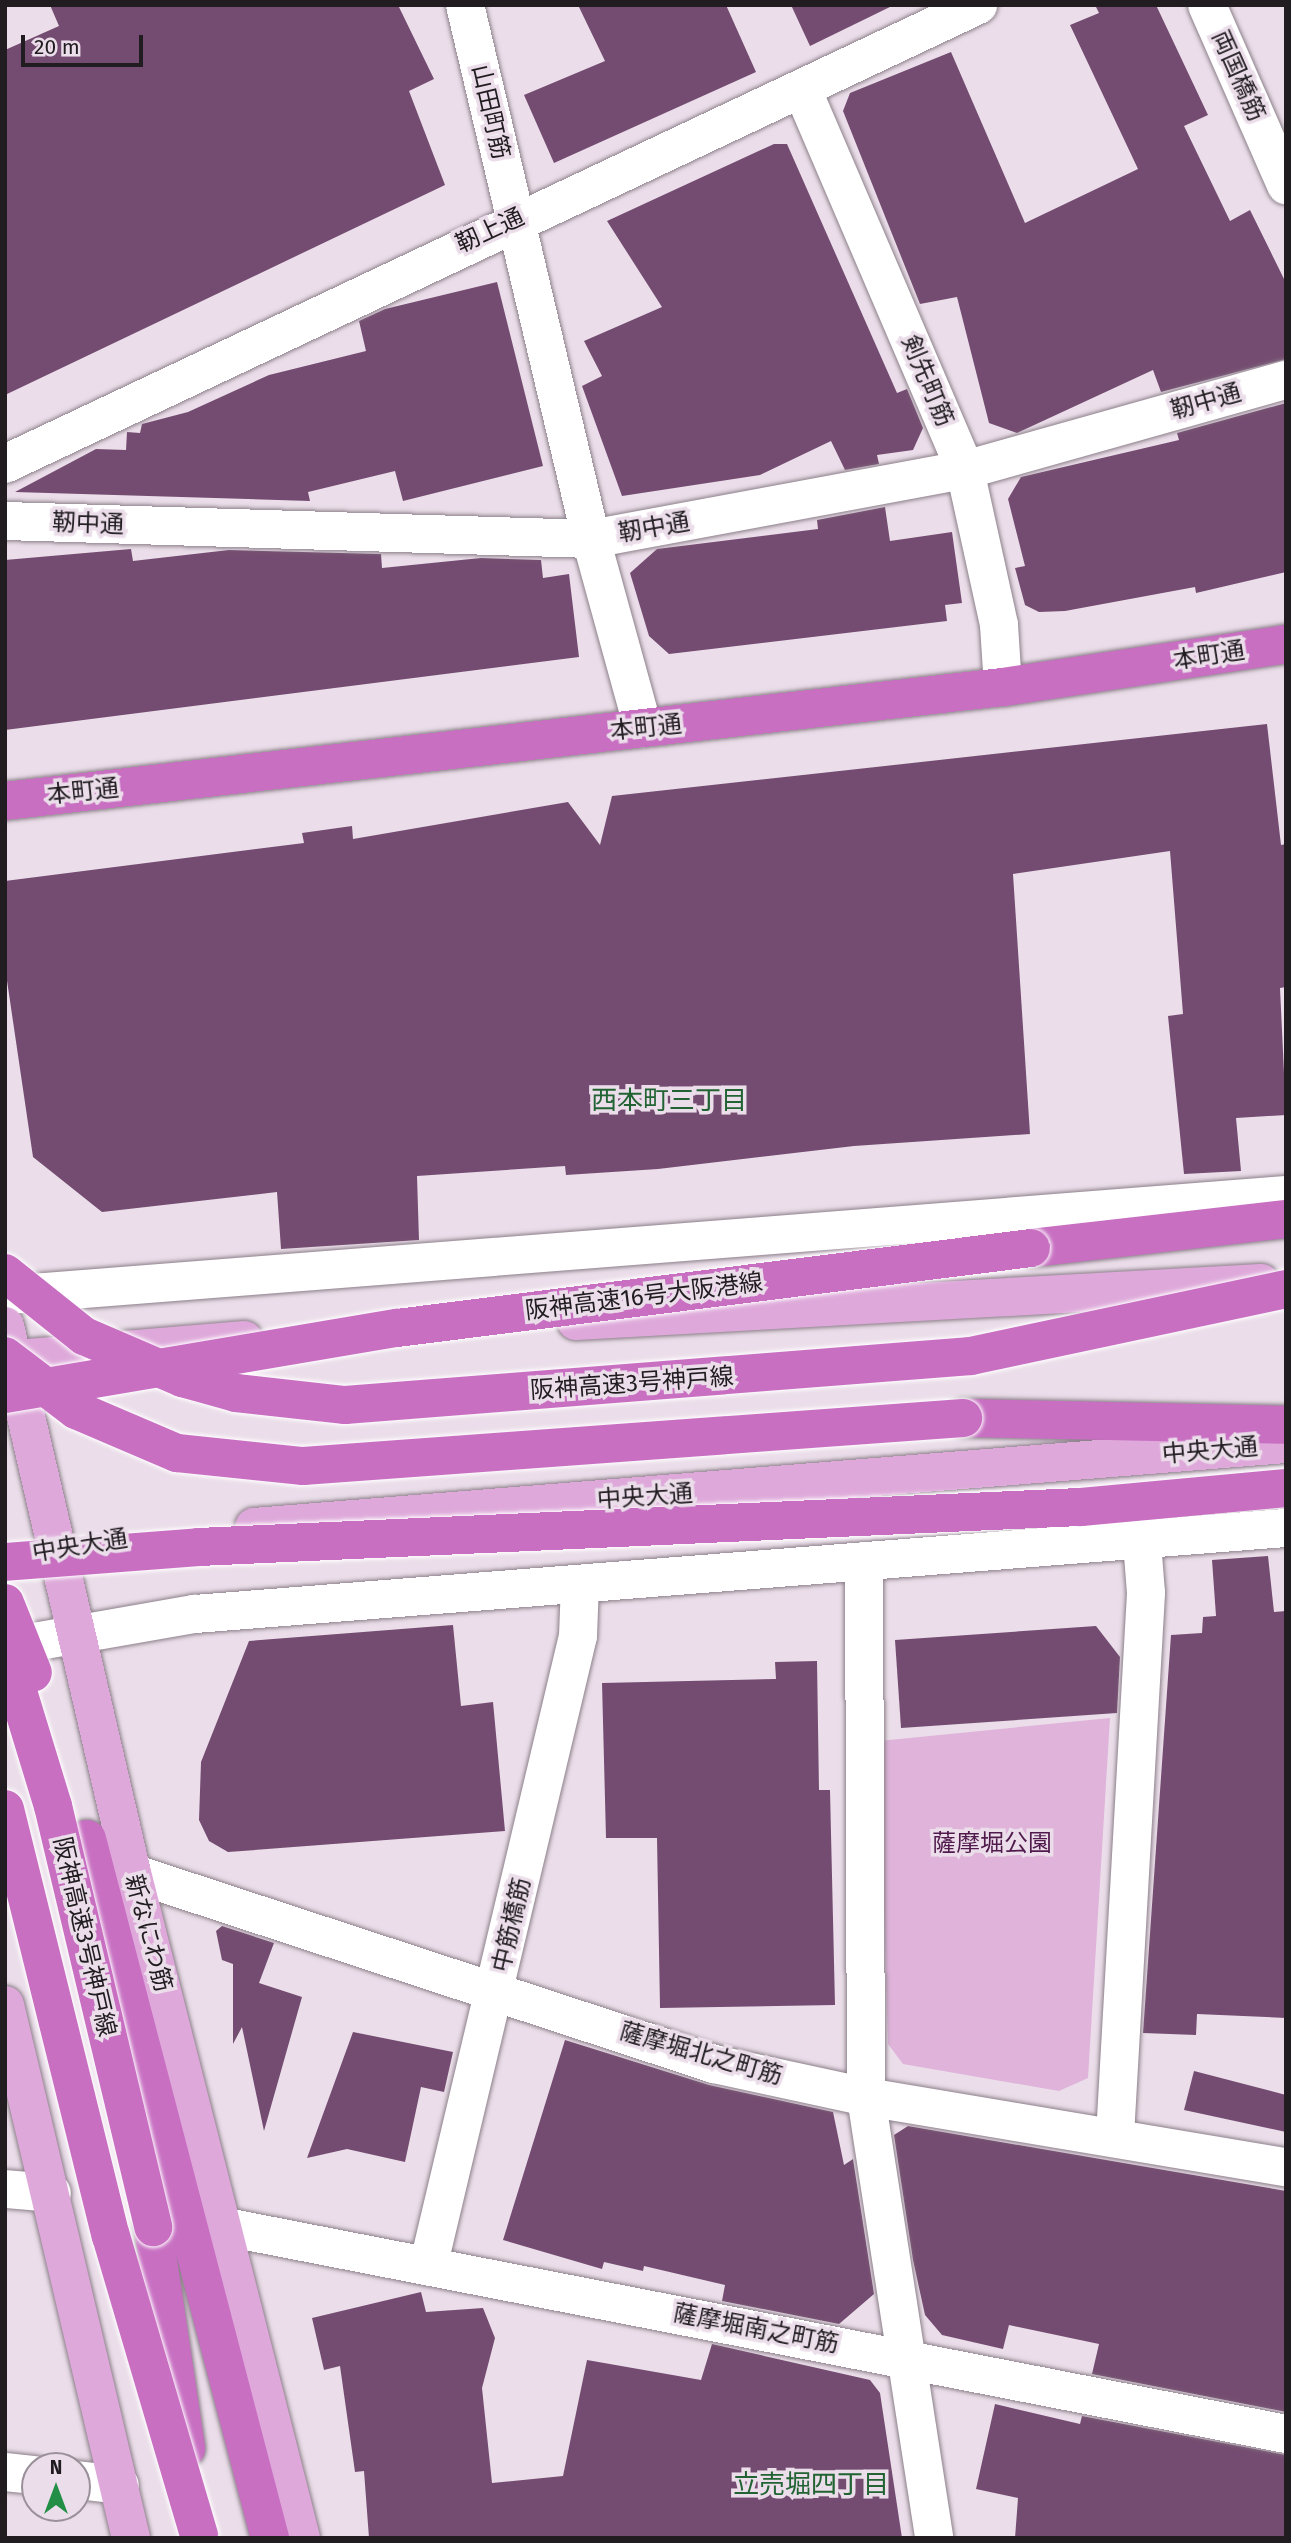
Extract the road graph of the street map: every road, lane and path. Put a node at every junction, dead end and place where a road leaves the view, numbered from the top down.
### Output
1 (465, 5) edge
2 (978, 5) edge
3 (1206, 5) edge
4 (802, 89) junction
5 (1286, 185) edge
6 (514, 219) junction
7 (1286, 380) edge
8 (5, 464) edge
9 (965, 470) junction
10 (5, 521) edge
11 (591, 539) junction
12 (1286, 644) edge
13 (1003, 687) junction
14 (643, 728) junction
15 (5, 801) edge
16 (1286, 1195) edge
17 (1286, 1219) edge
18 (5, 1273) edge
19 (1286, 1281) edge
20 (1286, 1289) edge
21 (5, 1295) edge
22 (7, 1359) edge
23 (1286, 1425) edge
24 (1286, 1444) edge
25 (831, 1483) junction
26 (1286, 1489) edge
27 (1286, 1528) edge
28 (1142, 1542) junction
29 (58, 1548) junction
30 (5, 1560) edge
31 (849, 1562) junction
32 (580, 1584) junction
33 (5, 1603) edge
34 (75, 1630) junction
35 (5, 1648) edge
36 (5, 1678) edge
37 (5, 1809) edge
38 (87, 1839) junction
39 (132, 1873) junction
40 (497, 1990) junction
41 (5, 2005) edge
42 (866, 2097) junction
43 (1115, 2136) junction
44 (1286, 2167) edge
45 (5, 2189) edge
46 (52, 2193) junction
47 (226, 2227) junction
48 (429, 2263) junction
49 (905, 2358) junction
50 (1286, 2434) edge
51 (91, 2481) edge
52 (120, 2484) junction
53 (199, 2536) edge
54 (131, 2538) edge
55 (270, 2538) edge
56 (301, 2538) edge
57 (934, 2538) edge

1 - 6 street, 山田町筋
2 - 4 street, 靭上通
3 - 5 street, 両国橋筋
4 - 6 street, 靭上通
4 - 9 street, 剣先町筋
6 - 8 street, 靭上通
6 - 11 street, 山田町筋
7 - 9 street, 靭中通
9 - 11 street, 靭中通
9 - 13 street, 剣先町筋
10 - 11 street, 靭中通
11 - 14 street, 山田町筋
12 - 13 highway, 本町通
13 - 14 highway, 本町通
14 - 15 highway, 本町通
16 - 21 street
17 - 22 highway, 阪神高速16号大阪港線, bridge
18 - 20 highway, 阪神高速3号神戸線, bridge
19 - 22 main road
22 - 23 highway, bridge
22 - 29 main road, 新なにわ筋
24 - 25 main road, 中央大通
25 - 29 main road, 中央大通
25 - 31 street
26 - 30 highway, bridge
27 - 28 street
28 - 31 street
28 - 43 street
29 - 30 main road, 中央大通
29 - 34 main road, 新なにわ筋
31 - 32 street
31 - 42 street
32 - 34 street
32 - 40 street, 中筋橋筋
33 - 38 highway, bridge
34 - 35 street
34 - 39 main road, 新なにわ筋
35 - 53 highway, 阪神高速3号神戸線, bridge
36 - 38 highway, bridge
37 - 53 highway, bridge
38 - 55 highway
39 - 40 street, 薩摩堀北之町筋
39 - 47 main road, 新なにわ筋
40 - 42 street, 薩摩堀北之町筋
40 - 48 street, 中筋橋筋
41 - 46 main road
42 - 43 street, 薩摩堀北之町筋
42 - 49 street
43 - 44 street, 薩摩堀北之町筋
45 - 46 street
46 - 52 main road
47 - 48 street, 薩摩堀南之町筋
47 - 56 main road, 新なにわ筋
48 - 49 street, 薩摩堀南之町筋
49 - 50 street, 薩摩堀南之町筋
49 - 57 street
51 - 52 street
52 - 54 main road

